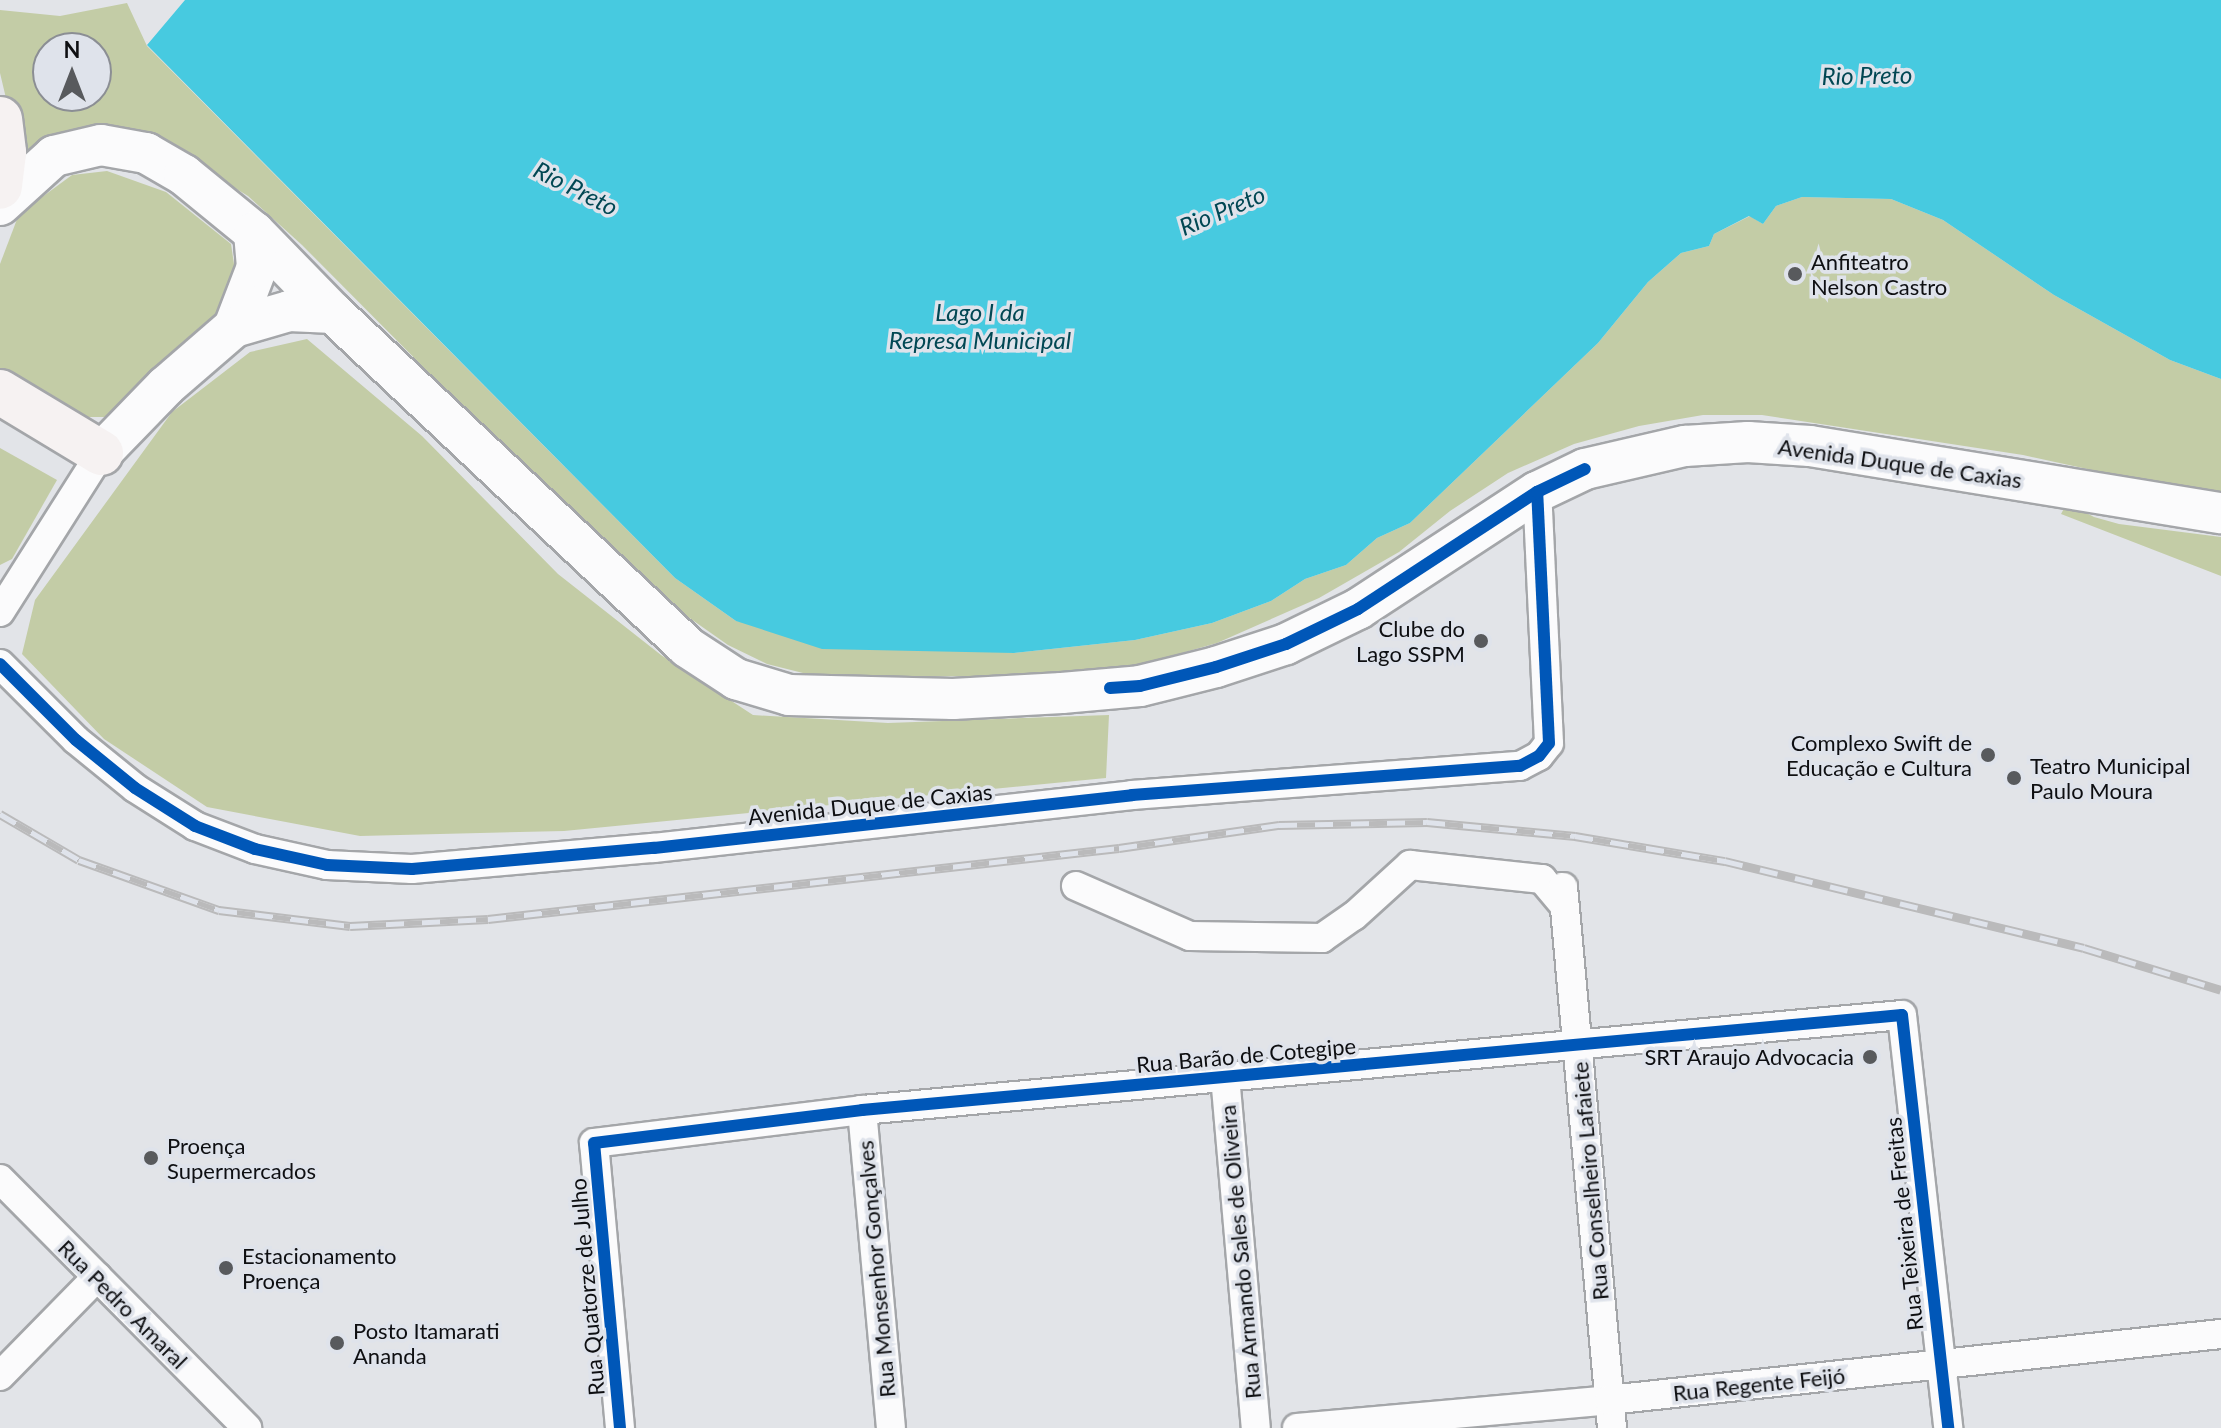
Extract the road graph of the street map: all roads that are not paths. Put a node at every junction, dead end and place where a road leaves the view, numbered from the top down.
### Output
1 (0, 119) edge
2 (0, 187) edge
3 (0, 205) edge
4 (254, 232) junction
5 (333, 313) junction
6 (234, 327) junction
7 (0, 392) edge
8 (101, 453) junction
9 (1537, 492) junction
10 (2221, 513) edge
11 (9, 584) edge
12 (0, 612) edge
13 (0, 664) edge
14 (1076, 886) dead end
15 (1902, 1015) joint
16 (1578, 1046) junction
17 (1225, 1076) junction
18 (862, 1110) junction
19 (594, 1143) joint
20 (0, 1179) edge
21 (97, 1277) junction
22 (2221, 1334) edge
23 (1940, 1365) junction
24 (0, 1376) edge
25 (1609, 1400) junction
26 (247, 1428) edge
27 (620, 1428) edge
28 (891, 1428) edge
29 (1256, 1428) edge
30 (1297, 1428) edge
31 (1612, 1428) edge
32 (1948, 1428) edge

1 - 2 main road
3 - 4 main road, Avenida Duque de Caxias
4 - 5 main road, Avenida Duque de Caxias
4 - 6 main road
5 - 6 main road
5 - 9 main road, Avenida Duque de Caxias
6 - 8 main road
7 - 8 main road
8 - 11 street
9 - 10 main road, Avenida Duque de Caxias
9 - 13 street, Avenida Duque de Caxias
11 - 12 street
14 - 16 street, Rua Conselheiro Lafaiete
15 - 16 street, Rua Barão de Cotegipe
15 - 23 street, Rua Teixeira de Freitas
16 - 17 street, Rua Barão de Cotegipe
16 - 25 street, Rua Conselheiro Lafaiete
17 - 18 street, Rua Barão de Cotegipe
17 - 29 street, Rua Armando Sales de Oliveira
18 - 19 street, Rua Barão de Cotegipe
18 - 28 street, Rua Monsenhor Gonçalves
19 - 27 street, Rua Quatorze de Julho
20 - 21 street, Rua Pedro Amaral
21 - 24 street
21 - 26 street, Rua Pedro Amaral
22 - 23 street, Rua Regente Feijó
23 - 25 street, Rua Regente Feijó
23 - 32 street, Rua Teixeira de Freitas
25 - 30 street, Rua Regente Feijó
25 - 31 street, Rua Conselheiro Lafaiete

